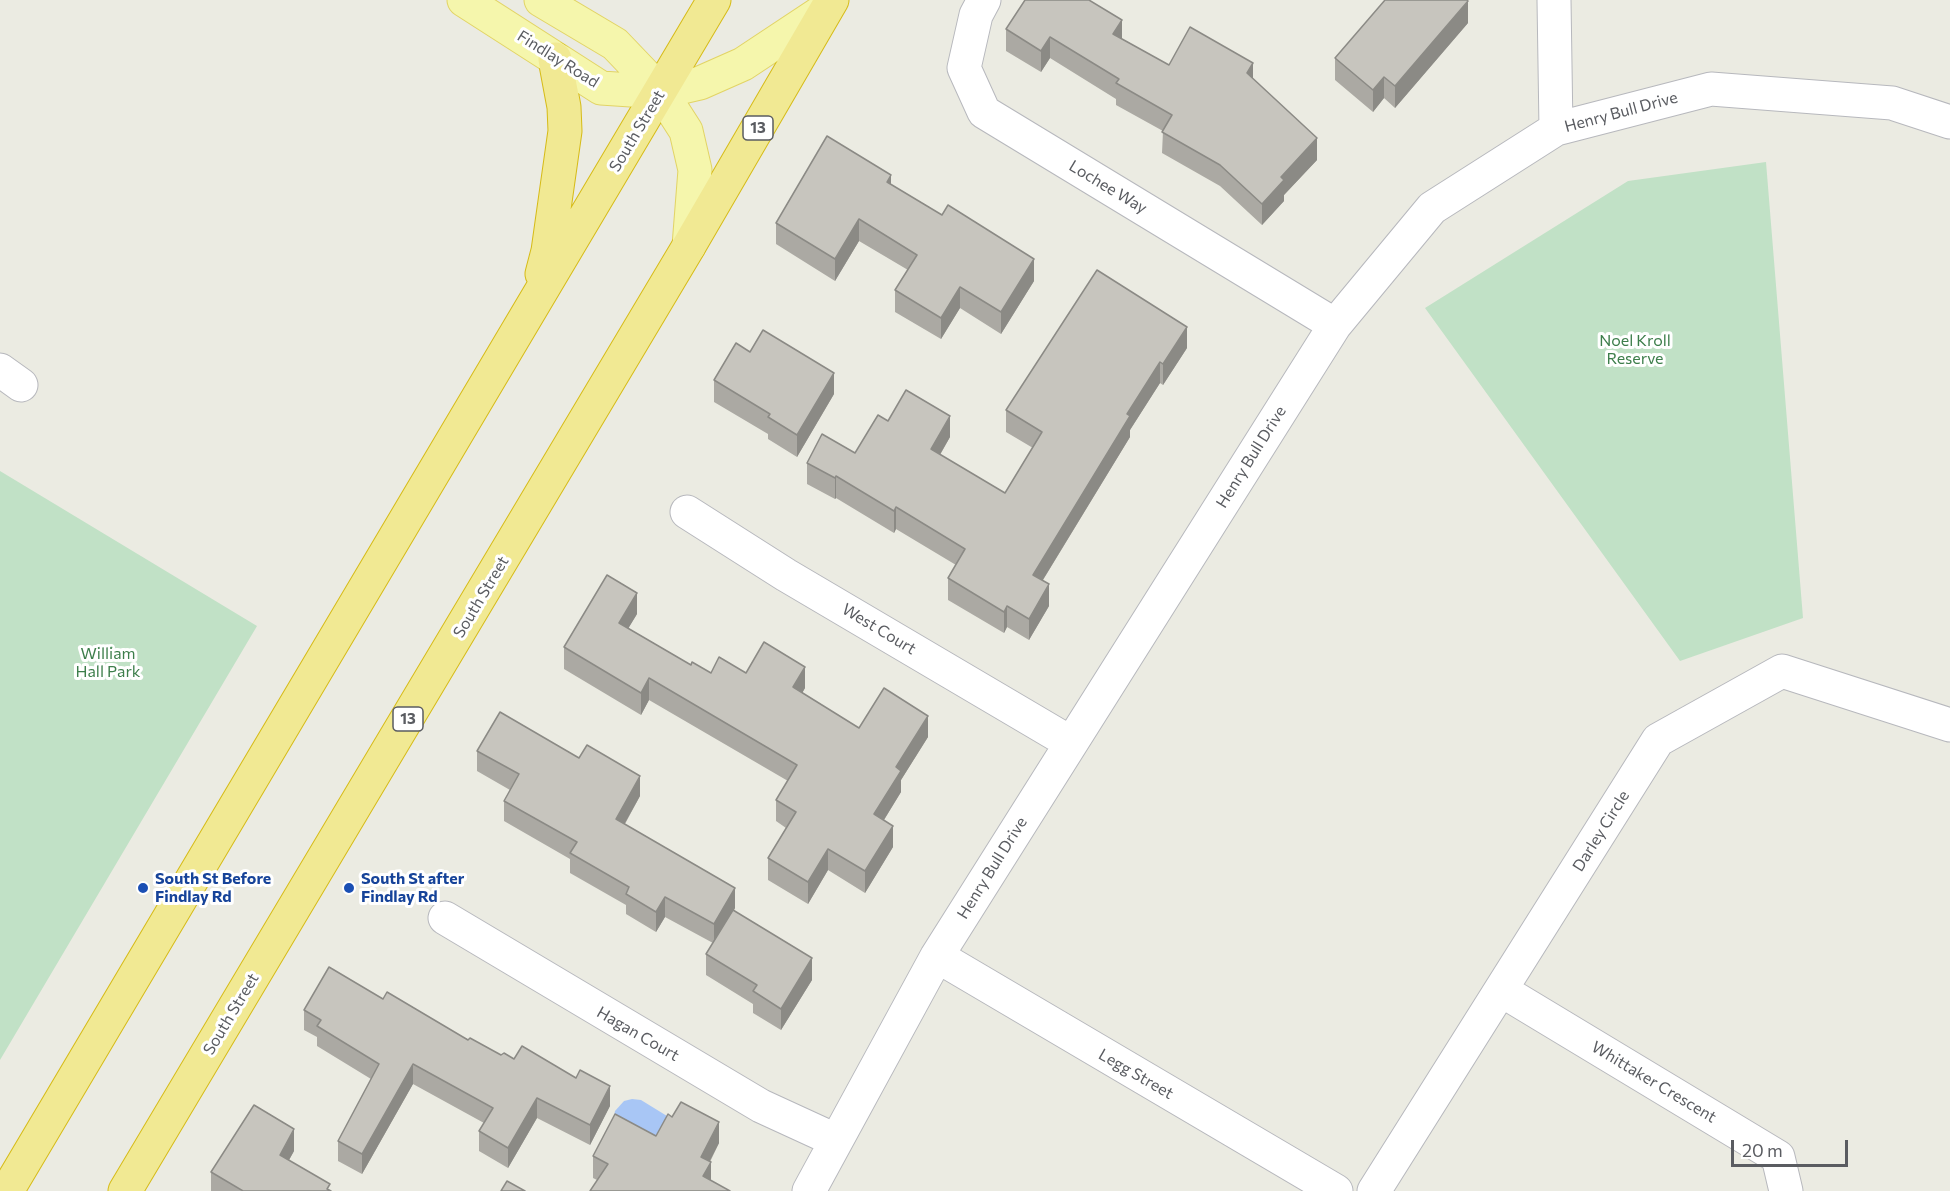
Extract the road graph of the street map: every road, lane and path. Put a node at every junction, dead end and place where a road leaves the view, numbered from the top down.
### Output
1 (464, 0) edge
2 (541, 0) edge
3 (714, 0) edge
4 (984, 0) edge
5 (1554, 0) edge
6 (829, 5) edge
7 (555, 59) junction
8 (661, 92) junction
9 (1950, 122) edge
10 (1556, 129) junction
11 (689, 246) junction
12 (537, 296) junction
13 (1335, 325) junction
14 (687, 512) dead end
15 (1950, 725) edge
16 (1071, 743) junction
17 (445, 918) dead end
18 (936, 956) junction
19 (1501, 990) junction
20 (835, 1140) junction
21 (7, 1191) edge
22 (125, 1191) edge
23 (809, 1191) edge
24 (1336, 1191) edge
25 (1374, 1191) edge
26 (1786, 1191) edge

1 - 7 main road, Findlay Road
2 - 8 main road
3 - 8 highway, South Street
4 - 13 street, Lochee Way
5 - 10 street
6 - 8 main road, Findlay Road
6 - 11 highway, South Street / 13
7 - 8 main road, Findlay Road
7 - 12 highway
8 - 11 main road
8 - 12 highway, South Street
9 - 10 street, Henry Bull Drive
10 - 13 street, Henry Bull Drive
11 - 22 highway, South Street / 13
12 - 21 highway, South Street
13 - 16 street, Henry Bull Drive
14 - 16 street, West Court
15 - 19 street, Darley Circle
16 - 18 street, Henry Bull Drive
17 - 20 street, Hagan Court
18 - 20 street, Henry Bull Drive
18 - 24 street, Legg Street
19 - 25 street, Darley Circle
19 - 26 street, Whittaker Crescent
20 - 23 street, Henry Bull Drive

